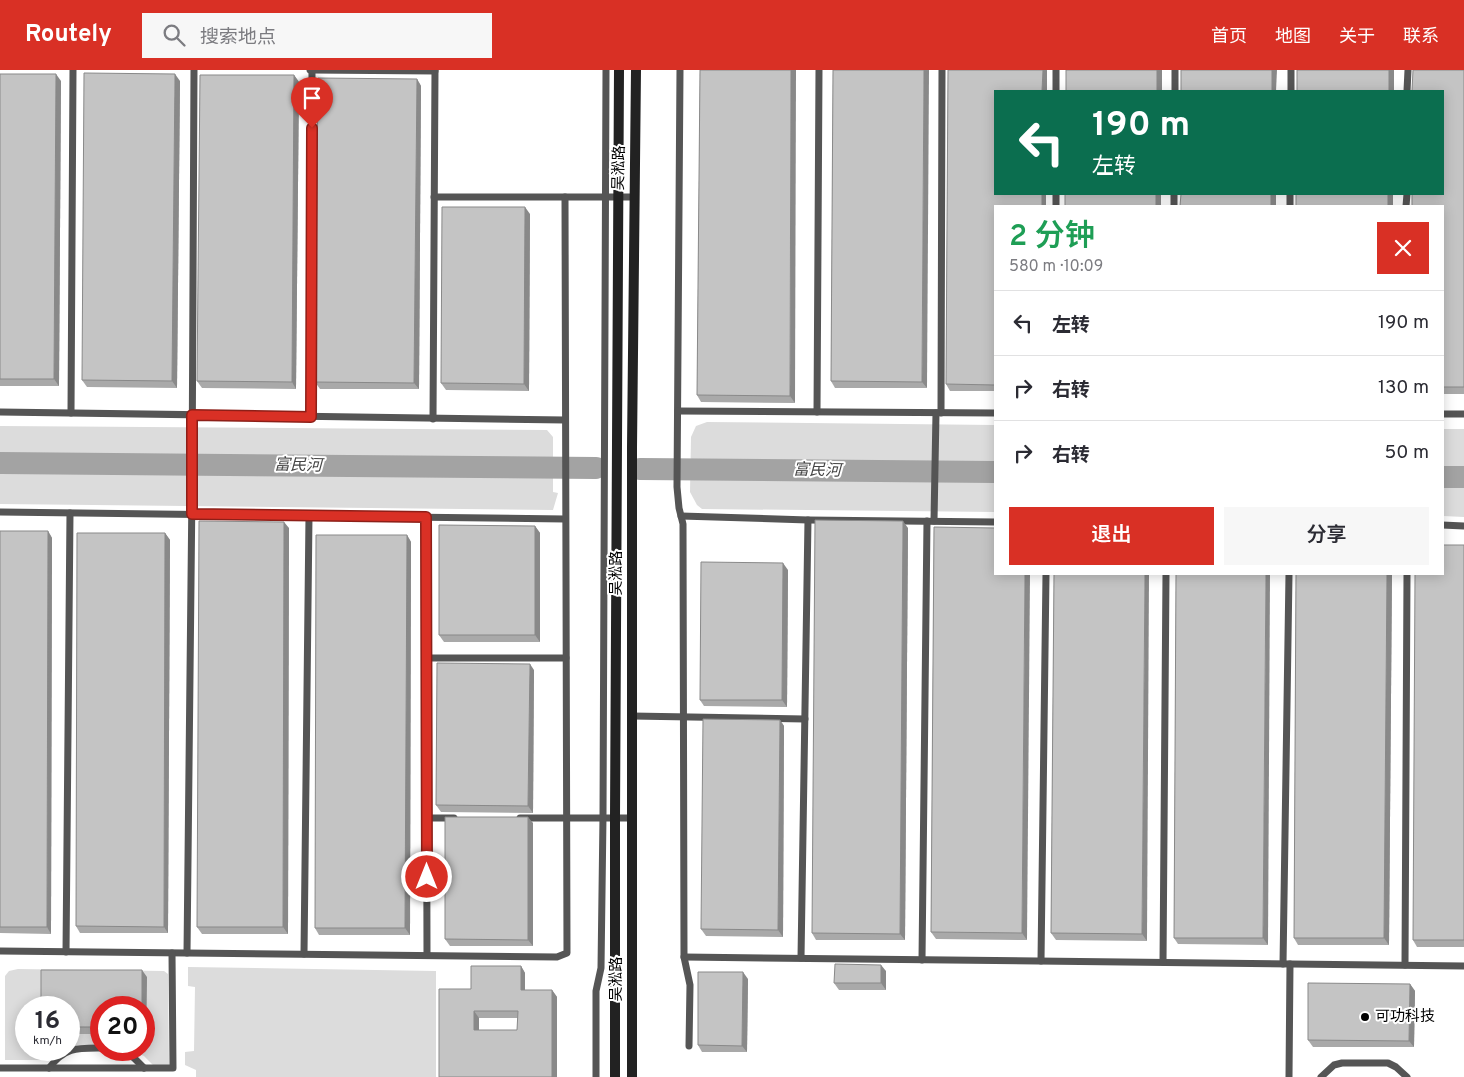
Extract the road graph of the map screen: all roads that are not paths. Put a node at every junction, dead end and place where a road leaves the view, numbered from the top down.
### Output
1 (73, 70) edge
2 (194, 70) edge
3 (311, 70) edge
4 (435, 70) edge
5 (606, 70) edge
6 (619, 70) edge
7 (636, 70) edge
8 (680, 70) edge
9 (819, 70) edge
10 (942, 70) edge
11 (1056, 70) edge
12 (1175, 70) edge
13 (1291, 70) edge
14 (1408, 70) edge
15 (1056, 90) edge
16 (1175, 90) edge
17 (1291, 90) edge
18 (1407, 90) edge
19 (434, 197) junction
20 (565, 197) junction
21 (606, 197) junction
22 (618, 197) junction
23 (634, 197) junction
24 (678, 411) junction
25 (0, 412) edge
26 (818, 412) junction
27 (71, 413) junction
28 (938, 413) junction
29 (994, 413) edge
30 (1444, 414) edge
31 (1464, 414) edge
32 (192, 415) junction
33 (311, 417) junction
34 (433, 418) junction
35 (565, 420) junction
36 (0, 512) edge
37 (70, 513) junction
38 (192, 514) junction
39 (309, 516) junction
40 (681, 516) junction
41 (426, 517) junction
42 (565, 519) junction
43 (808, 520) junction
44 (930, 521) junction
45 (994, 522) edge
46 (1444, 525) edge
47 (1464, 526) edge
48 (1046, 575) edge
49 (1166, 575) edge
50 (1289, 575) edge
51 (1407, 575) edge
52 (427, 658) junction
53 (566, 658) junction
54 (632, 716) junction
55 (684, 717) junction
56 (805, 719) junction
57 (428, 818) junction
58 (457, 818) edge
59 (517, 818) edge
60 (566, 818) junction
61 (603, 818) junction
62 (615, 818) junction
63 (632, 818) junction
64 (0, 951) edge
65 (66, 952) junction
66 (172, 953) junction
67 (187, 953) junction
68 (304, 954) junction
69 (427, 955) junction
70 (684, 957) junction
71 (801, 958) junction
72 (922, 960) junction
73 (1041, 961) junction
74 (1164, 962) junction
75 (1287, 964) junction
76 (1406, 965) junction
77 (1464, 966) edge
78 (689, 1046) dead end
79 (90, 1048) edge
80 (137, 1061) edge
81 (0, 1068) edge
82 (46, 1068) junction
83 (145, 1068) junction
84 (48, 1077) edge
85 (143, 1077) edge
86 (596, 1077) edge
87 (615, 1077) edge
88 (632, 1077) edge
89 (1289, 1077) edge
90 (1321, 1077) edge
91 (1407, 1077) edge

1 - 27 lane
2 - 32 lane
3 - 4 lane
3 - 33 lane
4 - 19 lane
5 - 21 lane
6 - 22 main road, 吴淞路
7 - 23 main road, 吴淞路
8 - 24 lane
9 - 26 lane
10 - 28 lane
11 - 15 lane
12 - 16 lane
13 - 17 lane
14 - 18 lane
19 - 20 lane
19 - 34 lane
20 - 21 lane
20 - 35 lane
21 - 22 lane
21 - 61 lane
22 - 23 lane
22 - 62 main road, 吴淞路
23 - 54 main road, 吴淞路
24 - 26 lane
24 - 40 lane
25 - 27 lane
26 - 28 lane
27 - 32 lane
28 - 29 lane
28 - 44 lane
30 - 31 lane
32 - 33 lane
32 - 38 lane
33 - 34 lane
34 - 35 lane
35 - 42 lane
36 - 37 lane
37 - 38 lane
37 - 65 lane
38 - 39 lane
38 - 67 lane
39 - 41 lane
39 - 68 lane
40 - 43 lane
40 - 55 lane
41 - 42 lane
41 - 52 lane
42 - 53 lane
43 - 44 lane
43 - 56 lane
44 - 45 lane
44 - 72 lane
46 - 47 lane
48 - 73 lane
49 - 74 lane
50 - 75 lane
51 - 76 lane
52 - 53 lane
52 - 57 lane
53 - 60 lane
54 - 55 lane
54 - 63 main road, 吴淞路
55 - 56 lane
55 - 70 lane
56 - 71 lane
57 - 58 lane
57 - 69 lane
59 - 60 lane
60 - 61 lane
60 - 69 lane
61 - 62 lane
61 - 86 lane
62 - 63 lane
62 - 87 main road, 吴淞路
63 - 88 main road, 吴淞路
64 - 65 lane
65 - 66 lane
66 - 67 lane
66 - 83 lane
67 - 68 lane
68 - 69 lane
70 - 71 lane
70 - 78 lane
71 - 72 lane
72 - 73 lane
73 - 74 lane
74 - 75 lane
75 - 76 lane
75 - 89 lane
76 - 77 lane
79 - 82 lane
80 - 83 lane
81 - 82 lane
82 - 83 lane
82 - 84 lane
83 - 85 lane
90 - 91 lane

